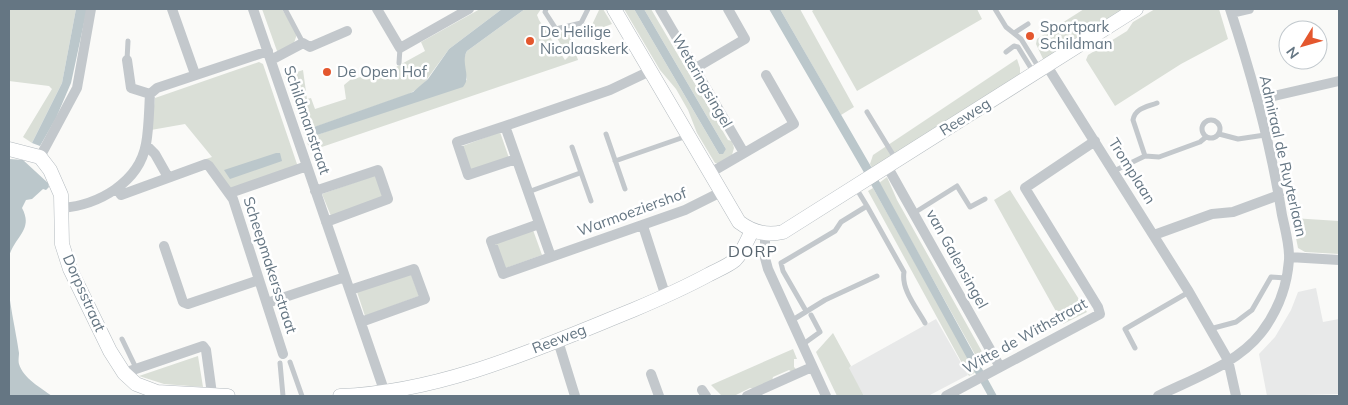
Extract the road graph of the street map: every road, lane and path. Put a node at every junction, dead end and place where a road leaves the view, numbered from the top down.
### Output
1 (92, 9) edge
2 (172, 9) edge
3 (253, 9) edge
4 (285, 9) edge
5 (378, 9) edge
6 (469, 9) edge
7 (546, 9) edge
8 (588, 9) edge
9 (614, 9) edge
10 (660, 9) edge
11 (728, 9) edge
12 (995, 9) edge
13 (1136, 9) edge
14 (1249, 9) edge
15 (1231, 11) edge
16 (1028, 24) dead end
17 (347, 31) dead end
18 (1014, 33) junction
19 (128, 41) dead end
20 (303, 43) junction
21 (400, 48) junction
22 (1006, 52) dead end
23 (269, 56) junction
24 (127, 60) joint
25 (399, 64) dead end
26 (694, 69) junction
27 (1040, 70) junction
28 (650, 71) junction
29 (195, 74) junction
30 (766, 75) dead end
31 (1339, 81) edge
32 (150, 94) junction
33 (1257, 100) junction
34 (1157, 103) dead end
35 (867, 112) dead end
36 (505, 126) junction
37 (606, 134) dead end
38 (1219, 134) junction
39 (687, 135) junction
40 (1265, 135) junction
41 (1206, 137) junction
42 (1095, 141) junction
43 (146, 145) junction
44 (572, 147) dead end
45 (9, 149) edge
46 (744, 153) junction
47 (1145, 156) junction
48 (40, 157) junction
49 (516, 159) junction
50 (615, 161) junction
51 (307, 166) junction
52 (1114, 171) junction
53 (580, 173) junction
54 (710, 173) junction
55 (877, 173) junction
56 (168, 177) junction
57 (117, 189) junction
58 (625, 189) dead end
59 (315, 191) junction
60 (528, 192) junction
61 (721, 192) junction
62 (1279, 195) junction
63 (231, 196) junction
64 (985, 199) dead end
65 (591, 201) dead end
66 (867, 206) junction
67 (62, 208) junction
68 (914, 212) junction
69 (326, 222) junction
70 (539, 224) junction
71 (643, 226) junction
72 (759, 232) junction
73 (1154, 235) junction
74 (164, 246) dead end
75 (551, 257) junction
76 (1290, 257) junction
77 (1339, 260) edge
78 (877, 276) dead end
79 (345, 277) junction
80 (1287, 278) junction
81 (259, 280) junction
82 (350, 290) junction
83 (1189, 292) junction
84 (666, 297) junction
85 (267, 303) junction
86 (806, 311) junction
87 (811, 315) dead end
88 (791, 321) junction
89 (361, 322) junction
90 (925, 323) dead end
91 (1210, 329) junction
92 (122, 339) dead end
93 (558, 340) junction
94 (802, 346) junction
95 (1135, 348) dead end
96 (284, 360) junction
97 (1228, 360) junction
98 (1000, 367) junction
99 (812, 368) junction
100 (130, 370) junction
101 (651, 374) dead end
102 (212, 394) junction
103 (385, 395) edge
104 (228, 396) edge
105 (283, 396) edge
106 (302, 396) edge
107 (340, 396) edge
108 (575, 396) edge
109 (659, 396) edge
110 (747, 396) edge
111 (826, 396) edge
112 (946, 396) edge
113 (1158, 396) edge
114 (1236, 396) edge

1 - 48 street
2 - 29 street
3 - 23 street, Schildmanstraat
4 - 20 lane
5 - 21 street
6 - 21 street
7 - 8 lane
9 - 28 street
10 - 26 street, Weteringsingel
11 - 26 street
12 - 18 lane
13 - 27 street, Reeweg
14 - 15 street
15 - 33 street, Admiraal de Ruyterlaan
16 - 18 lane
17 - 20 street, Schildmanstraat
18 - 27 lane
19 - 24 lane
20 - 23 street, Schildmanstraat
21 - 25 lane
22 - 27 lane
23 - 29 street
23 - 51 street, Schildmanstraat
24 - 32 street
26 - 46 street, Weteringsingel
27 - 42 street, Tromplaan
27 - 55 street, Reeweg
28 - 36 street
28 - 39 street
29 - 32 street
30 - 46 street
31 - 33 street
32 - 43 street
33 - 40 street, Admiraal de Ruyterlaan
34 - 47 lane
35 - 55 lane
36 - 49 street
36 - 49 street
37 - 50 lane
38 - 40 lane
38 - 41 lane
38 - 41 lane
39 - 50 lane
39 - 54 street
40 - 62 street, Admiraal de Ruyterlaan
41 - 47 lane
42 - 52 street, Tromplaan
42 - 98 street, Witte de Withstraat
43 - 56 street
43 - 57 street
44 - 53 lane, Warmoeziershof
45 - 48 street
46 - 54 street
47 - 52 lane
48 - 67 street, Dorpsstraat
49 - 60 street
50 - 58 lane
51 - 59 street, Schildmanstraat
51 - 63 street
52 - 73 street, Tromplaan
53 - 60 lane
53 - 65 lane, Warmoeziershof
54 - 61 street
55 - 66 lane
55 - 68 street, van Galensingel
55 - 72 street, Reeweg
56 - 57 street
56 - 63 street, Scheepmakersstraat
57 - 67 street
59 - 69 street, Schildmanstraat
59 - 69 street, Schildmanstraat
60 - 70 street
61 - 71 street, Warmoeziershof
61 - 72 street
62 - 73 street
62 - 76 street, Admiraal de Ruyterlaan
63 - 81 street, Scheepmakersstraat
64 - 68 lane, van Galensingel
66 - 86 lane
66 - 90 lane
67 - 100 street, Dorpsstraat
68 - 98 street, van Galensingel
69 - 79 street, Schildmanstraat
70 - 75 street
70 - 75 street, Warmoeziershof
71 - 75 street, Warmoeziershof
71 - 84 street
72 - 84 street, Reeweg
72 - 88 street
73 - 83 street, Tromplaan
74 - 81 street
76 - 77 street
76 - 80 street, Admiraal de Ruyterlaan
78 - 86 lane
79 - 82 street, Schildmanstraat
79 - 85 street
80 - 91 lane
80 - 97 street, Admiraal de Ruyterlaan
81 - 85 street, Scheepmakersstraat
82 - 89 street, Schildmanstraat
82 - 89 street
83 - 91 street, Tromplaan
83 - 95 lane
84 - 93 street, Reeweg
85 - 96 street, Scheepmakersstraat
86 - 88 lane
87 - 94 lane
88 - 94 street
89 - 103 street, Schildmanstraat
91 - 97 street, Tromplaan
92 - 100 lane, Dorpsstraat
93 - 103 street, Reeweg
93 - 108 street
94 - 99 street
96 - 105 lane
96 - 106 lane
97 - 113 street, Admiraal de Ruyterlaan
97 - 114 street, Tromplaan
98 - 112 street, Witte de Withstraat
99 - 110 street
99 - 111 street
100 - 102 street, Dorpsstraat
100 - 102 street
101 - 109 street
102 - 104 street, Dorpsstraat
103 - 107 street, Reeweg

